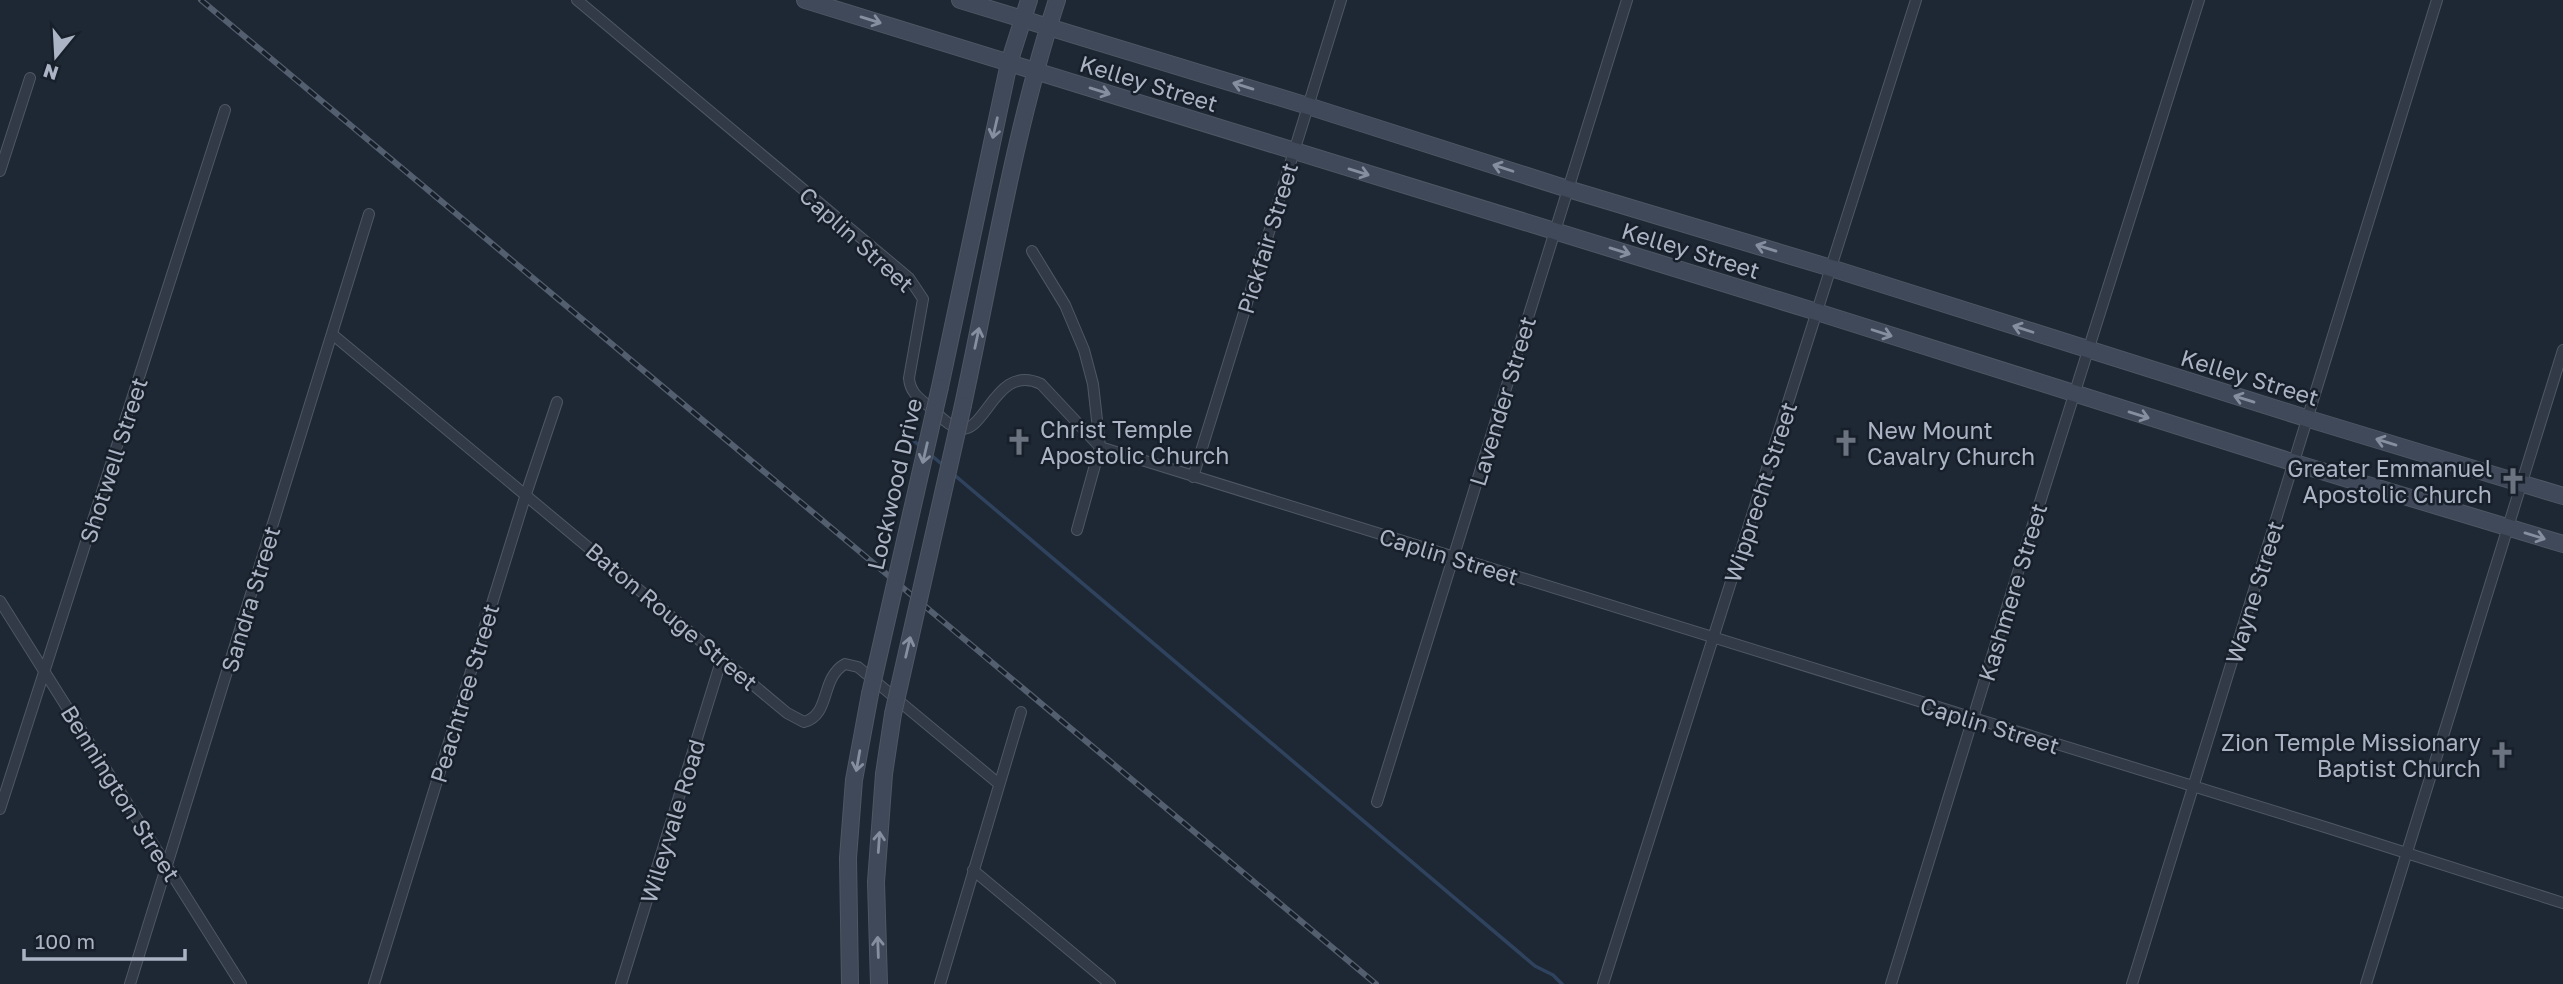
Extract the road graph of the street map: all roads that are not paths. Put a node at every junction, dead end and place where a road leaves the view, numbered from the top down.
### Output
1 (577, 0) edge
2 (805, 0) edge
3 (960, 0) edge
4 (1029, 0) edge
5 (1057, 0) edge
6 (1341, 0) edge
7 (1627, 0) edge
8 (1916, 0) edge
9 (2199, 0) edge
10 (2437, 0) edge
11 (1023, 19) junction
12 (1048, 27) junction
13 (1009, 63) junction
14 (1035, 71) junction
15 (30, 78) dead end
16 (1308, 106) junction
17 (225, 110) dead end
18 (1294, 152) junction
19 (0, 171) edge
20 (1568, 189) junction
21 (369, 214) dead end
22 (1555, 231) junction
23 (1032, 251) dead end
24 (1831, 268) junction
25 (1817, 312) junction
26 (332, 334) junction
27 (2088, 350) junction
28 (2563, 350) edge
29 (2074, 394) junction
30 (556, 402) dead end
31 (2309, 419) junction
32 (1100, 447) junction
33 (2295, 463) junction
34 (1193, 477) junction
35 (2522, 483) junction
36 (526, 494) junction
37 (2563, 496) edge
38 (2507, 527) junction
39 (1077, 530) dead end
40 (2563, 544) edge
41 (1453, 557) junction
42 (0, 601) edge
43 (1713, 638) junction
44 (722, 658) junction
45 (44, 672) junction
46 (1021, 712) dead end
47 (1972, 719) junction
48 (999, 783) junction
49 (2194, 787) junction
50 (1377, 802) dead end
51 (0, 809) edge
52 (2406, 853) junction
53 (167, 865) junction
54 (973, 870) junction
55 (2563, 903) edge
56 (131, 984) edge
57 (241, 984) edge
58 (374, 984) edge
59 (621, 984) edge
60 (850, 984) edge
61 (879, 984) edge
62 (940, 984) edge
63 (1110, 984) edge
64 (1603, 984) edge
65 (1891, 984) edge
66 (2132, 984) edge
67 (2366, 984) edge

1 - 32 street, Caplin Street
2 -> 13 main road, Kelley Street
3 - 11 main road, Kelley Street
4 - 11 main road, Lockwood Drive
5 - 12 main road
6 - 16 street, Pickfair Street
7 - 20 street, Lavender Street
8 - 24 street, Wipprecht Street
9 - 27 street, Kashmere Street
10 - 31 street, Wayne Street
11 - 12 main road, Kelley Street
11 - 13 main road, Lockwood Drive
12 - 14 main road
16 -> 12 main road, Kelley Street
13 - 14 main road, Kelley Street
13 -> 60 main road, Lockwood Drive, bridge
14 -> 18 main road, Kelley Street
61 -> 14 main road, bridge
15 - 19 street
16 - 18 street, Pickfair Street
20 -> 16 main road, Kelley Street
17 - 45 street, Shotwell Street
18 -> 22 main road, Kelley Street
18 - 34 street, Pickfair Street
20 - 22 street, Lavender Street
24 -> 20 main road, Kelley Street
21 - 26 street, Sandra Street
22 -> 25 main road, Kelley Street
22 - 41 street, Lavender Street
23 - 32 street
24 - 25 street, Wipprecht Street
27 -> 24 main road, Kelley Street
25 -> 29 main road, Kelley Street
25 - 43 street, Wipprecht Street
26 - 36 street, Baton Rouge Street
26 - 53 street, Sandra Street
27 - 29 street, Kashmere Street
31 -> 27 main road, Kelley Street
28 - 35 street
29 -> 33 main road, Kelley Street
29 - 47 street, Kashmere Street
30 - 36 street, Peachtree Street
31 - 33 street, Wayne Street
35 -> 31 main road, Kelley Street
32 - 34 street, Caplin Street
32 - 39 street
33 - 38 main road, Kelley Street
33 - 49 street, Wayne Street
34 - 41 street, Caplin Street
35 - 37 main road, Kelley Street
35 - 38 street
36 - 44 street, Baton Rouge Street
36 - 58 street, Peachtree Street
38 -> 40 main road, Kelley Street
38 - 52 street
41 - 43 street, Caplin Street
41 - 50 street, Lavender Street
42 - 45 street, Bennington Street
43 - 47 street, Caplin Street
43 - 64 street, Wipprecht Street
44 - 48 street, Baton Rouge Street
44 - 59 street, Wileyvale Road
45 - 51 street, Shotwell Street
45 - 53 street, Bennington Street
46 - 48 street
47 - 49 street, Caplin Street
47 - 65 street, Kashmere Street
48 - 54 street
49 - 52 street, Caplin Street
49 - 66 street, Wayne Street
52 - 55 street, Caplin Street
52 - 67 street
53 - 56 street, Sandra Street
53 - 57 street, Bennington Street
54 - 62 street
54 - 63 street

